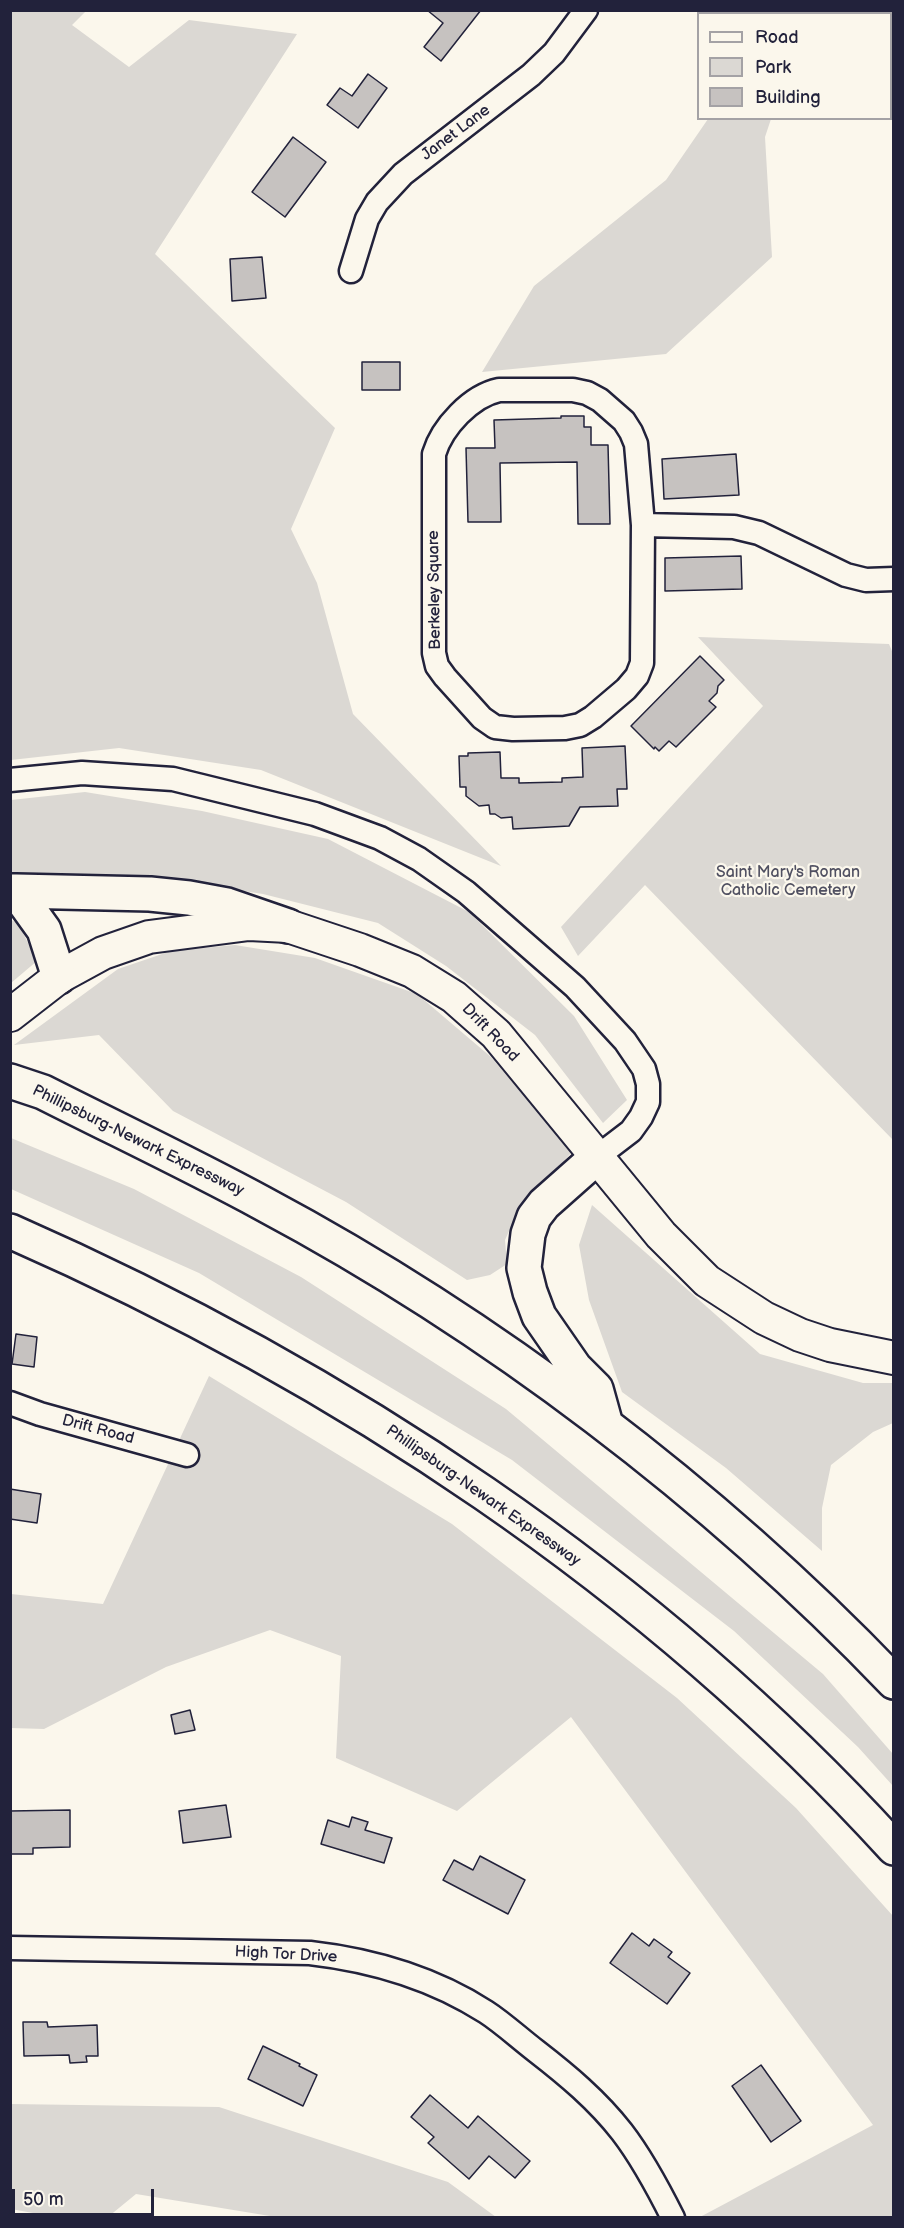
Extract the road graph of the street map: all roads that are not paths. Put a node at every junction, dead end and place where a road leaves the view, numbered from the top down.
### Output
1 (586, 10) edge
2 (351, 271) dead end
3 (643, 525) junction
4 (894, 579) edge
5 (10, 780) edge
6 (13, 891) edge
7 (288, 926) junction
8 (59, 976) junction
9 (14, 1012) edge
10 (10, 1081) edge
11 (597, 1157) junction
12 (10, 1231) edge
13 (894, 1358) edge
14 (10, 1403) edge
15 (606, 1425) junction
16 (187, 1455) dead end
17 (894, 1682) edge
18 (894, 1848) edge
19 (10, 1948) edge
20 (673, 2217) edge

1 - 2 street, Janet Lane
3 - 3 street, Berkeley Square
3 - 4 street
5 - 11 street
6 - 7 highway
6 - 8 highway
7 - 8 main road, Drift Road
7 - 11 main road, Drift Road
8 - 9 main road, Drift Road
10 - 15 highway, Phillipsburg-Newark Expressway
11 - 13 main road, Drift Road
11 - 15 highway
12 - 18 highway, Phillipsburg-Newark Expressway
14 - 16 street, Drift Road
15 - 17 highway, Phillipsburg-Newark Expressway
19 - 20 street, High Tor Drive

